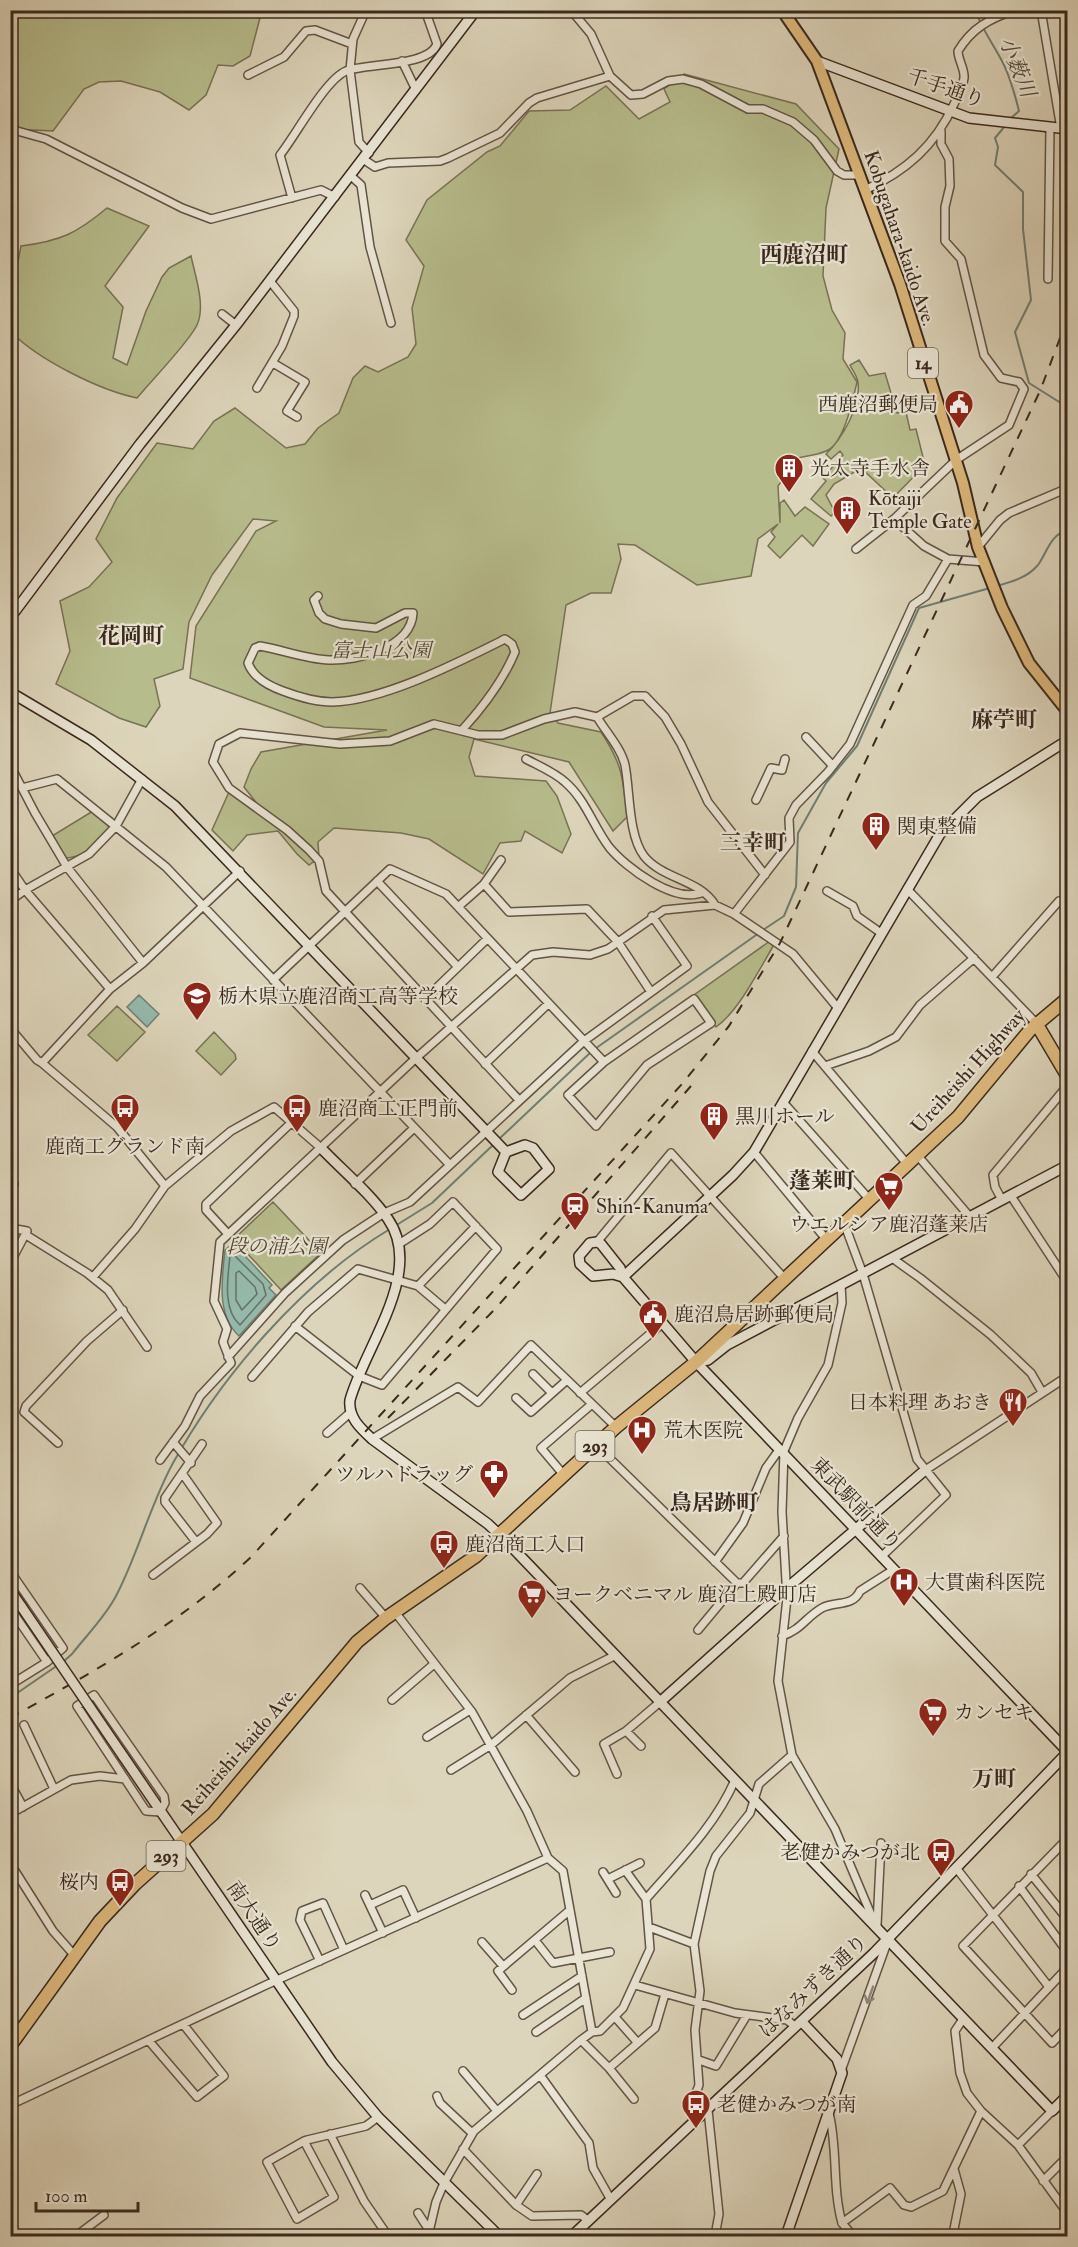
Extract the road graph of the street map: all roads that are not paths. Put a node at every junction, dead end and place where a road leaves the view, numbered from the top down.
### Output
1 (366, 10) edge
2 (425, 10) edge
3 (571, 10) edge
4 (782, 10) edge
5 (1015, 10) edge
6 (1041, 10) edge
7 (472, 12) edge
8 (352, 44) junction
9 (402, 61) junction
10 (817, 61) junction
11 (350, 70) junction
12 (248, 75) dead end
13 (610, 76) junction
14 (416, 90) junction
15 (951, 112) junction
16 (1050, 128) junction
17 (10, 129) edge
18 (1064, 129) edge
19 (940, 131) junction
20 (366, 156) junction
21 (860, 175) junction
22 (351, 176) junction
23 (865, 190) junction
24 (335, 197) junction
25 (292, 198) junction
26 (1048, 279) dead end
27 (270, 281) junction
28 (222, 314) dead end
29 (391, 323) dead end
30 (236, 325) junction
31 (273, 363) junction
32 (257, 388) dead end
33 (297, 417) dead end
34 (956, 460) junction
35 (1068, 489) edge
36 (894, 519) junction
37 (978, 547) junction
38 (856, 549) dead end
39 (948, 559) junction
40 (985, 562) junction
41 (318, 596) dead end
42 (12, 612) edge
43 (10, 692) edge
44 (1068, 712) edge
45 (597, 717) junction
46 (462, 730) junction
47 (806, 737) dead end
48 (1068, 740) edge
49 (526, 759) dead end
50 (785, 759) dead end
51 (10, 765) edge
52 (833, 766) junction
53 (142, 778) junction
54 (22, 788) junction
55 (756, 800) dead end
56 (116, 826) junction
57 (501, 860) dead end
58 (67, 867) junction
59 (10, 868) edge
60 (240, 871) junction
61 (765, 875) junction
62 (377, 881) junction
63 (484, 884) junction
64 (907, 889) junction
65 (25, 890) junction
66 (827, 891) dead end
67 (704, 892) junction
68 (10, 901) edge
69 (203, 905) junction
70 (715, 905) junction
71 (1068, 906) edge
72 (458, 907) junction
73 (346, 911) junction
74 (734, 914) junction
75 (652, 916) junction
76 (881, 933) junction
77 (487, 939) junction
78 (618, 942) junction
79 (308, 946) junction
80 (974, 958) junction
81 (143, 963) junction
82 (458, 967) junction
83 (514, 969) junction
84 (992, 977) junction
85 (273, 980) junction
86 (110, 989) junction
87 (651, 992) junction
88 (1068, 998) edge
89 (425, 999) junction
90 (548, 1004) junction
91 (837, 1007) junction
92 (1036, 1023) junction
93 (10, 1028) edge
94 (452, 1028) junction
95 (584, 1041) junction
96 (812, 1050) junction
97 (415, 1059) junction
98 (604, 1062) junction
99 (42, 1063) junction
100 (485, 1064) junction
101 (825, 1066) junction
102 (1068, 1077) edge
103 (1068, 1085) edge
104 (381, 1092) junction
105 (519, 1100) junction
106 (783, 1102) junction
107 (291, 1123) junction
108 (414, 1128) junction
109 (487, 1134) junction
110 (527, 1145) junction
111 (321, 1148) junction
112 (504, 1150) junction
113 (754, 1152) junction
114 (918, 1156) junction
115 (450, 1165) junction
116 (908, 1165) junction
117 (1068, 1165) edge
118 (501, 1177) junction
119 (356, 1184) junction
120 (165, 1186) junction
121 (712, 1195) junction
122 (1006, 1198) junction
123 (870, 1200) junction
124 (386, 1217) junction
125 (970, 1217) junction
126 (844, 1223) junction
127 (476, 1226) junction
128 (10, 1228) edge
129 (228, 1234) junction
130 (26, 1235) junction
131 (398, 1239) junction
132 (826, 1239) junction
133 (597, 1242) junction
134 (892, 1258) junction
135 (614, 1260) junction
136 (10, 1263) edge
137 (610, 1274) junction
138 (862, 1274) junction
139 (93, 1277) junction
140 (623, 1277) junction
141 (784, 1278) junction
142 (398, 1280) junction
143 (1068, 1283) edge
144 (841, 1284) junction
145 (418, 1286) junction
146 (445, 1309) junction
147 (123, 1310) junction
148 (663, 1323) junction
149 (295, 1326) junction
150 (147, 1347) dead end
151 (228, 1357) junction
152 (696, 1362) junction
153 (533, 1374) dead end
154 (359, 1376) junction
155 (1068, 1376) edge
156 (252, 1377) dead end
157 (567, 1380) junction
158 (1042, 1392) junction
159 (552, 1393) junction
160 (580, 1393) junction
161 (516, 1398) dead end
162 (592, 1404) junction
163 (351, 1412) junction
164 (616, 1427) junction
165 (327, 1433) dead end
166 (372, 1439) junction
167 (58, 1443) dead end
168 (174, 1444) junction
169 (202, 1444) dead end
170 (596, 1445) junction
171 (782, 1453) junction
172 (160, 1460) dead end
173 (189, 1461) junction
174 (924, 1471) junction
175 (182, 1473) junction
176 (563, 1474) junction
177 (854, 1529) junction
178 (499, 1535) junction
179 (783, 1536) junction
180 (196, 1542) junction
181 (881, 1557) junction
182 (715, 1562) junction
183 (893, 1570) junction
184 (10, 1571) edge
185 (153, 1575) dead end
186 (737, 1583) junction
187 (360, 1588) dead end
188 (787, 1588) junction
189 (10, 1590) edge
190 (10, 1608) edge
191 (390, 1615) junction
192 (698, 1630) dead end
193 (782, 1636) junction
194 (616, 1655) junction
195 (47, 1662) junction
196 (434, 1664) junction
197 (10, 1685) edge
198 (392, 1700) dead end
199 (660, 1702) junction
200 (470, 1710) junction
201 (526, 1716) junction
202 (24, 1725) dead end
203 (626, 1731) junction
204 (427, 1737) dead end
205 (490, 1745) junction
206 (641, 1746) dead end
207 (1068, 1752) edge
208 (792, 1755) junction
209 (451, 1770) dead end
210 (575, 1772) dead end
211 (617, 1774) dead end
212 (125, 1779) junction
213 (735, 1780) junction
214 (10, 1783) edge
215 (54, 1790) junction
216 (756, 1802) junction
217 (23, 1807) junction
218 (160, 1812) junction
219 (10, 1814) edge
220 (1068, 1838) edge
221 (182, 1843) junction
222 (881, 1843) dead end
223 (548, 1858) junction
224 (10, 1863) edge
225 (640, 1863) dead end
226 (957, 1869) junction
227 (625, 1870) junction
228 (1031, 1874) junction
229 (1019, 1886) junction
230 (616, 1893) dead end
231 (365, 1896) dead end
232 (646, 1899) junction
233 (370, 1905) junction
234 (570, 1910) junction
235 (993, 1913) junction
236 (416, 1918) junction
237 (1068, 1920) edge
238 (649, 1927) junction
239 (877, 1928) junction
240 (383, 1933) junction
241 (888, 1940) junction
242 (482, 1941) dead end
243 (538, 1944) dead end
244 (694, 1944) junction
245 (344, 1950) junction
246 (610, 1952) dead end
247 (1068, 1953) edge
248 (74, 1955) junction
249 (579, 1958) junction
250 (320, 1961) junction
251 (503, 1966) junction
252 (1068, 1967) edge
253 (582, 1976) junction
254 (275, 1981) junction
255 (635, 1985) junction
256 (1049, 1987) junction
257 (512, 1990) dead end
258 (665, 1994) junction
259 (586, 1998) junction
260 (699, 2004) junction
261 (1025, 2014) junction
262 (523, 2015) dead end
263 (747, 2015) junction
264 (615, 2017) junction
265 (963, 2019) junction
266 (183, 2024) junction
267 (799, 2024) junction
268 (1068, 2026) edge
269 (536, 2032) dead end
270 (592, 2032) junction
271 (581, 2040) junction
272 (149, 2041) junction
273 (637, 2042) junction
274 (10, 2046) edge
275 (992, 2048) junction
276 (699, 2060) junction
277 (609, 2068) junction
278 (842, 2068) junction
279 (463, 2071) dead end
280 (540, 2075) junction
281 (1068, 2095) edge
282 (437, 2096) dead end
283 (634, 2099) dead end
284 (10, 2105) edge
285 (981, 2111) junction
286 (1052, 2111) junction
287 (497, 2112) junction
288 (829, 2113) junction
289 (704, 2114) junction
290 (378, 2117) junction
291 (472, 2133) junction
292 (330, 2134) junction
293 (304, 2141) junction
294 (1018, 2145) junction
295 (463, 2149) junction
296 (1068, 2156) edge
297 (954, 2169) junction
298 (537, 2174) dead end
299 (1043, 2181) junction
300 (444, 2183) junction
301 (611, 2200) junction
302 (516, 2205) junction
303 (418, 2213) dead end
304 (1067, 2213) edge
305 (104, 2215) dead end
306 (588, 2221) junction
307 (842, 2223) junction
308 (954, 2229) dead end
309 (10, 2232) edge
310 (430, 2232) edge
311 (574, 2235) edge
312 (13, 2236) edge
313 (76, 2236) edge
314 (388, 2236) edge
315 (438, 2236) edge
316 (499, 2236) edge
317 (715, 2236) edge
318 (786, 2236) edge
319 (853, 2236) edge

1 - 8 street
2 - 9 street
3 - 13 street
4 - 10 main road, Kobugahara-kaido Ave. / 14
5 - 15 street
6 - 18 street
7 - 14 street
8 - 11 street
8 - 12 street
9 - 11 street
9 - 14 street
10 - 15 street, 千手通り
10 - 21 main road, Kobugahara-kaido Ave. / 14
11 - 20 street
11 - 25 street
13 - 20 street
13 - 21 street
14 - 20 street
15 - 16 street, 千手通り
15 - 19 street
16 - 18 street, 千手通り
16 - 26 street
17 - 25 street
19 - 23 street
19 - 34 street
20 - 22 street
21 - 23 main road, Kobugahara-kaido Ave. / 14
22 - 24 street
22 - 29 street
23 - 34 main road, Kobugahara-kaido Ave. / 14
24 - 25 street
24 - 27 street
27 - 30 street
27 - 31 street
28 - 30 street
30 - 42 street
31 - 32 street
31 - 33 street
34 - 36 street
34 - 37 main road, Kobugahara-kaido Ave. / 14
35 - 37 street
36 - 38 street
36 - 39 street
37 - 40 main road, Kobugahara-kaido Ave. / 14
39 - 40 street
39 - 52 street
40 - 44 main road, Kobugahara-kaido Ave. / 14
41 - 46 street
43 - 53 street
45 - 46 street
45 - 61 street
45 - 67 street
46 - 73 street
47 - 52 street
48 - 64 street
49 - 67 street
50 - 55 street
51 - 54 street
52 - 61 street
53 - 56 street
53 - 60 street
54 - 56 street
54 - 58 street
56 - 58 street
56 - 69 street
57 - 63 street
58 - 65 street
58 - 81 street
59 - 65 street
60 - 69 street
60 - 79 street
61 - 74 street
62 - 72 street
62 - 73 street
62 - 82 street
63 - 72 street
63 - 78 street
64 - 76 street
64 - 80 street
65 - 68 street
65 - 86 street
66 - 76 street
67 - 70 street
69 - 81 street
69 - 85 street
70 - 74 street
70 - 75 street
71 - 84 street
72 - 77 street
73 - 79 street
73 - 89 street
74 - 91 street
75 - 78 street
75 - 87 street
76 - 91 street
77 - 82 street
77 - 83 street
78 - 83 street
78 - 87 street
79 - 85 street
79 - 97 street
80 - 84 street
80 - 101 street
81 - 86 street
82 - 89 street
83 - 90 street
83 - 94 street
84 - 92 street
85 - 104 street
86 - 99 street
87 - 95 street
88 - 92 highway, Ureiheishi Highway
89 - 94 street
90 - 95 street
90 - 100 street
91 - 96 street
92 - 102 highway
92 - 114 highway, Ureiheishi Highway / 293
93 - 99 street
94 - 97 street
94 - 100 street
95 - 98 street
95 - 105 street
96 - 101 street
96 - 106 street
97 - 104 street
97 - 109 street
98 - 98 street
99 - 120 street
100 - 105 street
101 - 116 street
103 - 122 street
104 - 108 street
104 - 111 street
105 - 109 street
106 - 113 street
106 - 123 street
107 - 111 street
107 - 120 street
107 - 129 street
108 - 115 street
108 - 119 street
109 - 112 street
109 - 115 street
110 - 112 street
110 - 118 street
110 - 118 street
111 - 119 street
111 - 129 street
112 - 118 street
113 - 121 street
113 - 132 street
114 - 116 highway, Ureiheishi Highway / 293
114 - 125 street
115 - 124 street
116 - 123 highway, Ureiheishi Highway / 293
117 - 122 street
119 - 124 street
120 - 139 street
121 - 133 street
121 - 140 street
121 - 141 street
122 - 125 street
122 - 143 street
123 - 126 highway, Ureiheishi Highway / 293
124 - 131 street
124 - 151 street
125 - 134 street
126 - 132 highway, Ureiheishi Highway / 293
126 - 138 street
127 - 131 street
127 - 145 street
127 - 146 street
128 - 130 street
129 - 151 street
130 - 136 street
130 - 139 street
131 - 142 street
132 - 141 highway, Ureiheishi Highway / 293
133 - 135 street
133 - 137 street
134 - 138 street
134 - 158 street
135 - 137 street
135 - 140 street, 東武駅前通り
137 - 140 street
138 - 144 street
138 - 174 street
139 - 147 street
140 - 148 street, 東武駅前通り
141 - 152 highway, Ureiheishi Highway / 293
142 - 145 street
142 - 149 street
142 - 154 street
144 - 152 street
144 - 171 street
145 - 146 street
146 - 154 street
147 - 150 street
147 - 167 street
148 - 152 street, 東武駅前通り
148 - 160 street
149 - 154 street
149 - 156 street
151 - 168 street
152 - 164 highway, Ureiheishi Highway / 293
152 - 171 street, 東武駅前通り
153 - 159 street
154 - 163 street
155 - 158 street
157 - 159 street
157 - 160 street
157 - 166 street
158 - 174 street
159 - 161 street
160 - 162 street
162 - 164 street
162 - 176 street
163 - 165 street
163 - 166 street
164 - 170 highway, Ureiheishi Highway / 293
166 - 178 street
168 - 172 street
168 - 173 street
169 - 173 street
170 - 176 highway, Ureiheishi Highway / 293
170 - 182 street
171 - 177 street, 東武駅前通り
171 - 179 street
171 - 182 street
173 - 175 street
174 - 177 street
174 - 181 street
175 - 180 street
175 - 180 street
176 - 178 highway, Ureiheishi Highway / 293
177 - 181 street, 東武駅前通り
177 - 188 street
178 - 191 highway, Reiheishi-kaido Ave. / 293
178 - 194 street
179 - 186 street
179 - 188 street
180 - 185 street
181 - 183 street, 東武駅前通り
182 - 186 street
183 - 193 street
183 - 207 street, 東武駅前通り
184 - 195 street
186 - 192 street
187 - 191 street
188 - 193 street
188 - 199 street
189 - 218 street, 南大通り, bridge
190 - 195 street
191 - 196 street
191 - 221 highway, Reiheishi-kaido Ave. / 293
193 - 208 street
194 - 199 street
194 - 201 street
195 - 197 street
196 - 198 street
196 - 200 street
199 - 203 street
199 - 213 street
200 - 204 street
200 - 205 street
201 - 205 street
201 - 210 street
202 - 215 street
203 - 206 street
203 - 211 street
205 - 209 street
205 - 223 street
207 - 226 street, はなみずき通り
208 - 216 street
208 - 239 street
212 - 215 street
212 - 218 street
212 - 218 street
213 - 216 street
213 - 232 street
214 - 217 street
215 - 217 street
216 - 239 street
216 - 244 street
217 - 219 street
218 - 221 street, 南大通り
220 - 228 street
221 - 248 highway, Reiheishi-kaido Ave. / 293
221 - 254 street, 南大通り
222 - 239 street
223 - 234 street
223 - 236 street
224 - 248 street
225 - 227 street
226 - 235 street
226 - 241 street, はなみずき通り
227 - 230 street
227 - 232 street
228 - 229 street
228 - 237 street
229 - 235 street
229 - 247 street
231 - 233 street
232 - 238 street
233 - 236 street
233 - 240 street
234 - 249 street
234 - 251 street
235 - 256 street
235 - 261 street
236 - 240 street
238 - 244 street
238 - 255 street
239 - 241 street
240 - 245 street
241 - 265 street
241 - 267 street, はなみずき通り
241 -> 278 street
242 - 251 street
243 - 249 street
244 - 260 street
245 - 250 street
245 - 250 street
246 - 249 street
248 - 274 highway, Reiheishi-kaido Ave. / 293
249 - 253 street
250 - 254 street
251 - 257 street
252 - 256 street
253 - 259 street
253 - 262 street
254 - 266 street
254 - 290 street, 南大通り
255 - 258 street
255 - 264 street
256 - 261 street
258 - 260 street
258 - 273 street
259 - 269 street
259 - 270 street
260 - 263 street
260 - 276 street
261 - 268 street
261 - 275 street
263 - 267 street
263 - 276 street
264 - 270 street
264 - 273 street
265 - 275 street
265 - 285 street
266 - 272 street
266 - 272 street
267 - 278 street
267 - 289 street, はなみずき通り
270 - 271 street
271 - 277 street
271 - 280 street
272 - 284 street
273 - 277 street
275 - 286 street
276 - 289 street
277 - 283 street
278 - 288 street
279 - 287 street
280 - 287 street
280 - 301 street
281 - 286 street
282 - 291 street
285 - 294 street
285 - 297 street
286 - 294 street
287 - 291 street
288 - 307 street
288 - 318 street
289 - 301 street, はなみずき通り
289 - 317 street
290 - 292 street
290 - 300 street, 南大通り
291 - 295 street
292 - 293 street
292 - 314 street
293 - 293 street
294 - 299 street
295 - 300 street
295 - 302 street
296 - 299 street
297 - 307 street
297 - 308 street
298 - 302 street
299 - 304 street
300 - 310 street
300 - 316 street, 南大通り
301 - 306 street, はなみずき通り
302 - 306 street
303 - 310 street
305 - 313 street
306 - 311 street, はなみずき通り
307 - 319 street
309 - 312 street
310 - 315 street

